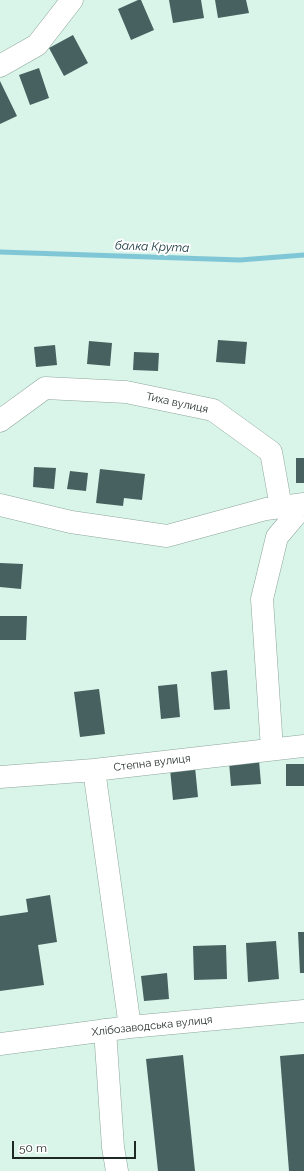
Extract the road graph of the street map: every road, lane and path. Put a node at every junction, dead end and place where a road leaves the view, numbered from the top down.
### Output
1 (72, 0) edge
2 (0, 66) edge
3 (0, 421) edge
4 (304, 504) edge
5 (0, 505) edge
6 (281, 507) junction
7 (304, 746) edge
8 (272, 749) junction
9 (94, 770) junction
10 (0, 777) edge
11 (304, 1011) edge
12 (130, 1027) junction
13 (105, 1030) junction
14 (0, 1044) edge
15 (117, 1171) edge

1 - 2 street
3 - 6 street, Тиха вулиця
4 - 6 street
4 - 8 street
5 - 6 street
7 - 8 street, Степна вулиця
8 - 9 street, Степна вулиця
9 - 10 street, Степна вулиця
9 - 12 street
11 - 12 street, Хлібозаводська вулиця
12 - 13 street, Хлібозаводська вулиця
13 - 14 street, Хлібозаводська вулиця
13 - 15 street

